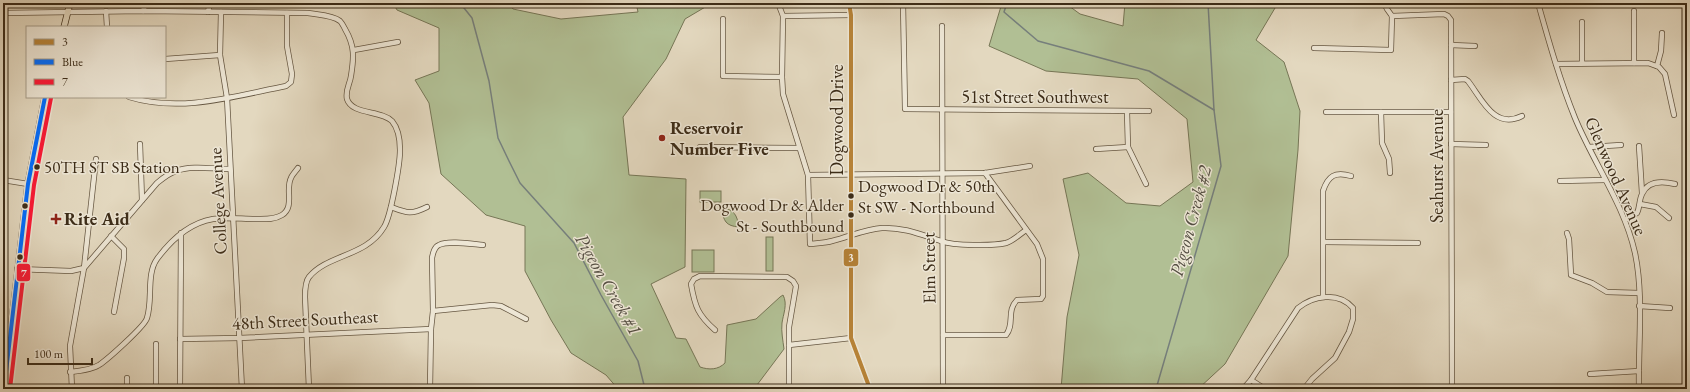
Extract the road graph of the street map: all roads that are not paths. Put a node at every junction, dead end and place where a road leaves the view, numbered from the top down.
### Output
1 (70, 3) edge
2 (146, 3) edge
3 (210, 3) edge
4 (778, 3) edge
5 (848, 3) edge
6 (904, 3) edge
7 (1384, 3) edge
8 (1538, 3) edge
9 (106, 11) junction
10 (143, 11) junction
11 (1634, 11) dead end
12 (68, 12) junction
13 (208, 12) junction
14 (221, 12) junction
15 (3, 13) edge
16 (287, 13) junction
17 (851, 15) junction
18 (783, 16) junction
19 (1392, 16) junction
20 (723, 19) dead end
21 (1582, 22) dead end
22 (64, 26) edge
23 (107, 26) edge
24 (942, 26) dead end
25 (1662, 33) dead end
26 (398, 42) dead end
27 (1451, 45) junction
28 (1475, 46) dead end
29 (1314, 48) dead end
30 (354, 50) junction
31 (220, 55) junction
32 (166, 59) edge
33 (1582, 63) junction
34 (1634, 63) junction
35 (1556, 64) junction
36 (1657, 66) junction
37 (782, 77) junction
38 (1451, 80) junction
39 (45, 98) edge
40 (134, 98) edge
41 (227, 98) junction
42 (942, 110) junction
43 (1149, 111) dead end
44 (1127, 112) junction
45 (1326, 112) dead end
46 (1381, 112) junction
47 (1451, 112) junction
48 (1674, 115) dead end
49 (1522, 116) dead end
50 (140, 144) dead end
51 (1451, 144) junction
52 (1486, 145) dead end
53 (1621, 145) dead end
54 (1639, 146) dead end
55 (700, 147) dead end
56 (1128, 147) junction
57 (1589, 147) junction
58 (798, 148) junction
59 (1096, 149) dead end
60 (96, 159) dead end
61 (1030, 166) dead end
62 (298, 168) dead end
63 (230, 169) junction
64 (985, 172) junction
65 (1390, 173) dead end
66 (942, 174) junction
67 (808, 175) junction
68 (851, 175) junction
69 (1351, 176) dead end
70 (3, 180) edge
71 (1605, 180) junction
72 (1560, 181) dead end
73 (28, 184) junction
74 (1146, 184) dead end
75 (1675, 184) dead end
76 (1642, 194) junction
77 (142, 200) junction
78 (1640, 204) junction
79 (391, 206) junction
80 (427, 207) dead end
81 (1669, 218) dead end
82 (234, 219) junction
83 (1625, 220) junction
84 (1026, 230) junction
85 (181, 233) junction
86 (1567, 233) dead end
87 (111, 236) junction
88 (850, 236) junction
89 (942, 242) junction
90 (1324, 242) junction
91 (1418, 243) dead end
92 (483, 245) dead end
93 (17, 268) junction
94 (84, 268) junction
95 (1639, 293) junction
96 (1323, 297) junction
97 (1639, 306) junction
98 (1670, 308) dead end
99 (434, 311) junction
100 (114, 312) dead end
101 (526, 319) dead end
102 (431, 329) junction
103 (715, 330) dead end
104 (306, 334) junction
105 (943, 335) junction
106 (240, 338) junction
107 (851, 338) junction
108 (180, 339) junction
109 (156, 344) dead end
110 (789, 345) junction
111 (5, 359) edge
112 (1638, 371) junction
113 (70, 372) junction
114 (1590, 374) dead end
115 (127, 378) dead end
116 (1251, 380) junction
117 (4, 389) edge
118 (72, 389) edge
119 (127, 389) edge
120 (156, 389) edge
121 (180, 389) edge
122 (242, 389) edge
123 (309, 389) edge
124 (430, 389) edge
125 (789, 389) edge
126 (870, 389) edge
127 (943, 389) edge
128 (1243, 389) edge
129 (1265, 389) edge
130 (1304, 389) edge
131 (1452, 389) edge
132 (1639, 389) edge

1 - 12 main road
2 - 10 street
3 - 13 street
4 - 18 street
5 - 17 street, Dogwood Drive
6 - 42 street, 51st Street Southwest
7 - 19 street
8 - 35 street, Glenwood Avenue
9 - 10 street
9 - 12 street
9 - 23 street
10 - 13 street
11 - 34 street
12 - 15 street
12 - 22 main road
13 - 14 street
14 - 16 street
14 - 31 street, College Avenue
16 - 30 street
16 - 41 street
17 - 18 street
17 - 68 street, Dogwood Drive
18 - 37 street
19 - 27 street, Seahurst Avenue
19 - 29 street
20 - 37 street
21 - 33 street
24 - 42 street, Elm Street
25 - 36 street
26 - 30 street
27 - 28 street
27 - 38 street, Seahurst Avenue
30 - 79 street
31 - 32 street
31 - 41 street, College Avenue
33 - 34 street
33 - 35 street
34 - 36 street
35 - 57 street, Glenwood Avenue
36 - 48 street
37 - 58 street
38 - 47 street, Seahurst Avenue
38 - 49 street
39 - 73 main road
40 - 41 street
41 - 63 street, College Avenue
42 - 44 street, 51st Street Southwest
42 - 66 street, Elm Street
43 - 44 street, 51st Street Southwest
44 - 56 street
45 - 46 street
46 - 47 street
46 - 65 street
47 - 51 street, Seahurst Avenue
50 - 77 street
51 - 52 street
51 - 131 street, Seahurst Avenue
53 - 57 street
54 - 76 street
55 - 58 street
56 - 59 street
56 - 74 street
57 - 71 street, Glenwood Avenue
58 - 67 street
60 - 94 street
61 - 64 street
62 - 82 street
63 - 77 street
63 - 82 street, College Avenue
64 - 66 street
64 - 84 street
66 - 68 street
66 - 89 street, Elm Street
67 - 68 street
67 - 88 street
68 - 88 street, Dogwood Drive
69 - 90 street
70 - 73 street
71 - 72 street
71 - 83 street, Glenwood Avenue
73 - 93 main road
75 - 76 street
76 - 78 street
77 - 87 street
78 - 81 street
78 - 83 street
79 - 80 street
79 - 104 street
82 - 85 street
82 - 106 street, College Avenue
83 - 95 street, Glenwood Avenue
84 - 89 street
84 - 105 street
85 - 108 street
85 - 113 street
86 - 95 street
87 - 94 street
87 - 100 street
88 - 89 street
88 - 107 street, Dogwood Drive
89 - 105 street, Elm Street
90 - 91 street
90 - 96 street
92 - 99 street
93 - 94 street
93 - 111 main road
94 - 113 street
95 - 97 street, Glenwood Avenue
96 - 116 street
96 - 130 street
97 - 98 street
97 - 112 street, Glenwood Avenue
99 - 101 street
99 - 102 street
102 - 104 street, 48th Street Southeast
102 - 124 street
103 - 110 street
104 - 106 street, 48th Street Southeast
104 - 123 street
105 - 127 street, Elm Street
106 - 108 street, 48th Street Southeast
106 - 122 street, College Avenue
107 - 110 street
107 - 126 street, Dogwood Drive
108 - 121 street
109 - 120 street
110 - 125 street
111 - 117 main road
112 - 114 street
112 - 132 street, Glenwood Avenue
113 - 118 street
115 - 119 street
116 - 128 street
116 - 129 street

